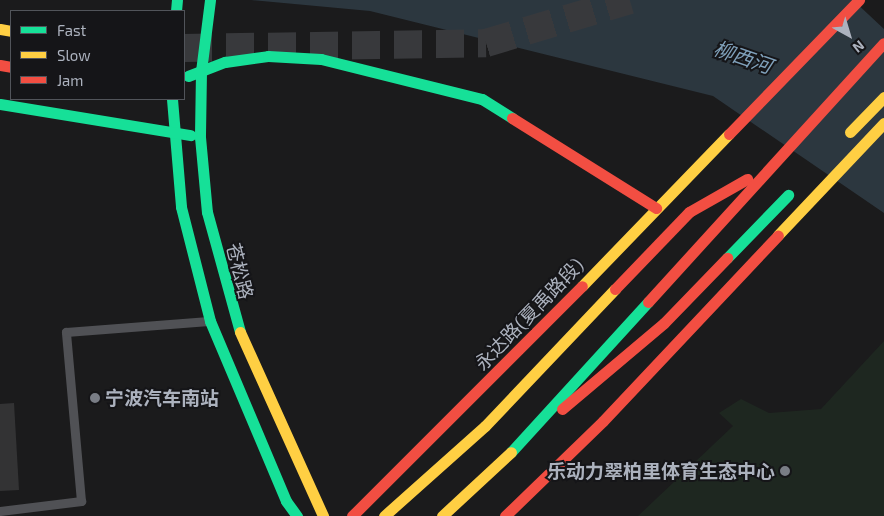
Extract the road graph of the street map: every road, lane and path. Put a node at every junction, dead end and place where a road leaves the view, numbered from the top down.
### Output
1 (210, 0) edge
2 (859, 0) edge
3 (884, 43) edge
4 (200, 72) junction
5 (185, 78) edge
6 (884, 97) edge
7 (172, 100) edge
8 (0, 104) edge
9 (884, 123) edge
10 (173, 133) junction
11 (200, 137) junction
12 (838, 144) dead end
13 (768, 167) junction
14 (795, 189) dead end
15 (656, 208) junction
16 (210, 320) junction
17 (511, 452) junction
18 (0, 511) edge
19 (297, 516) edge
20 (323, 516) edge
21 (352, 516) edge
22 (384, 516) edge
23 (442, 516) edge
24 (505, 516) edge

1 - 4 main road, 苍松路
2 - 15 main road, 永达路(夏禹路段)
3 - 13 main road
4 - 5 main road
4 - 11 main road, 苍松路
4 - 15 main road
6 - 12 main road
7 - 10 main road
8 - 10 main road
9 - 24 main road
10 - 11 main road
10 - 16 main road
11 - 20 main road, 苍松路
13 - 17 main road
13 - 22 main road
14 - 17 main road
15 - 21 main road, 永达路(夏禹路段)
16 - 18 lane
16 - 19 main road
17 - 23 main road

